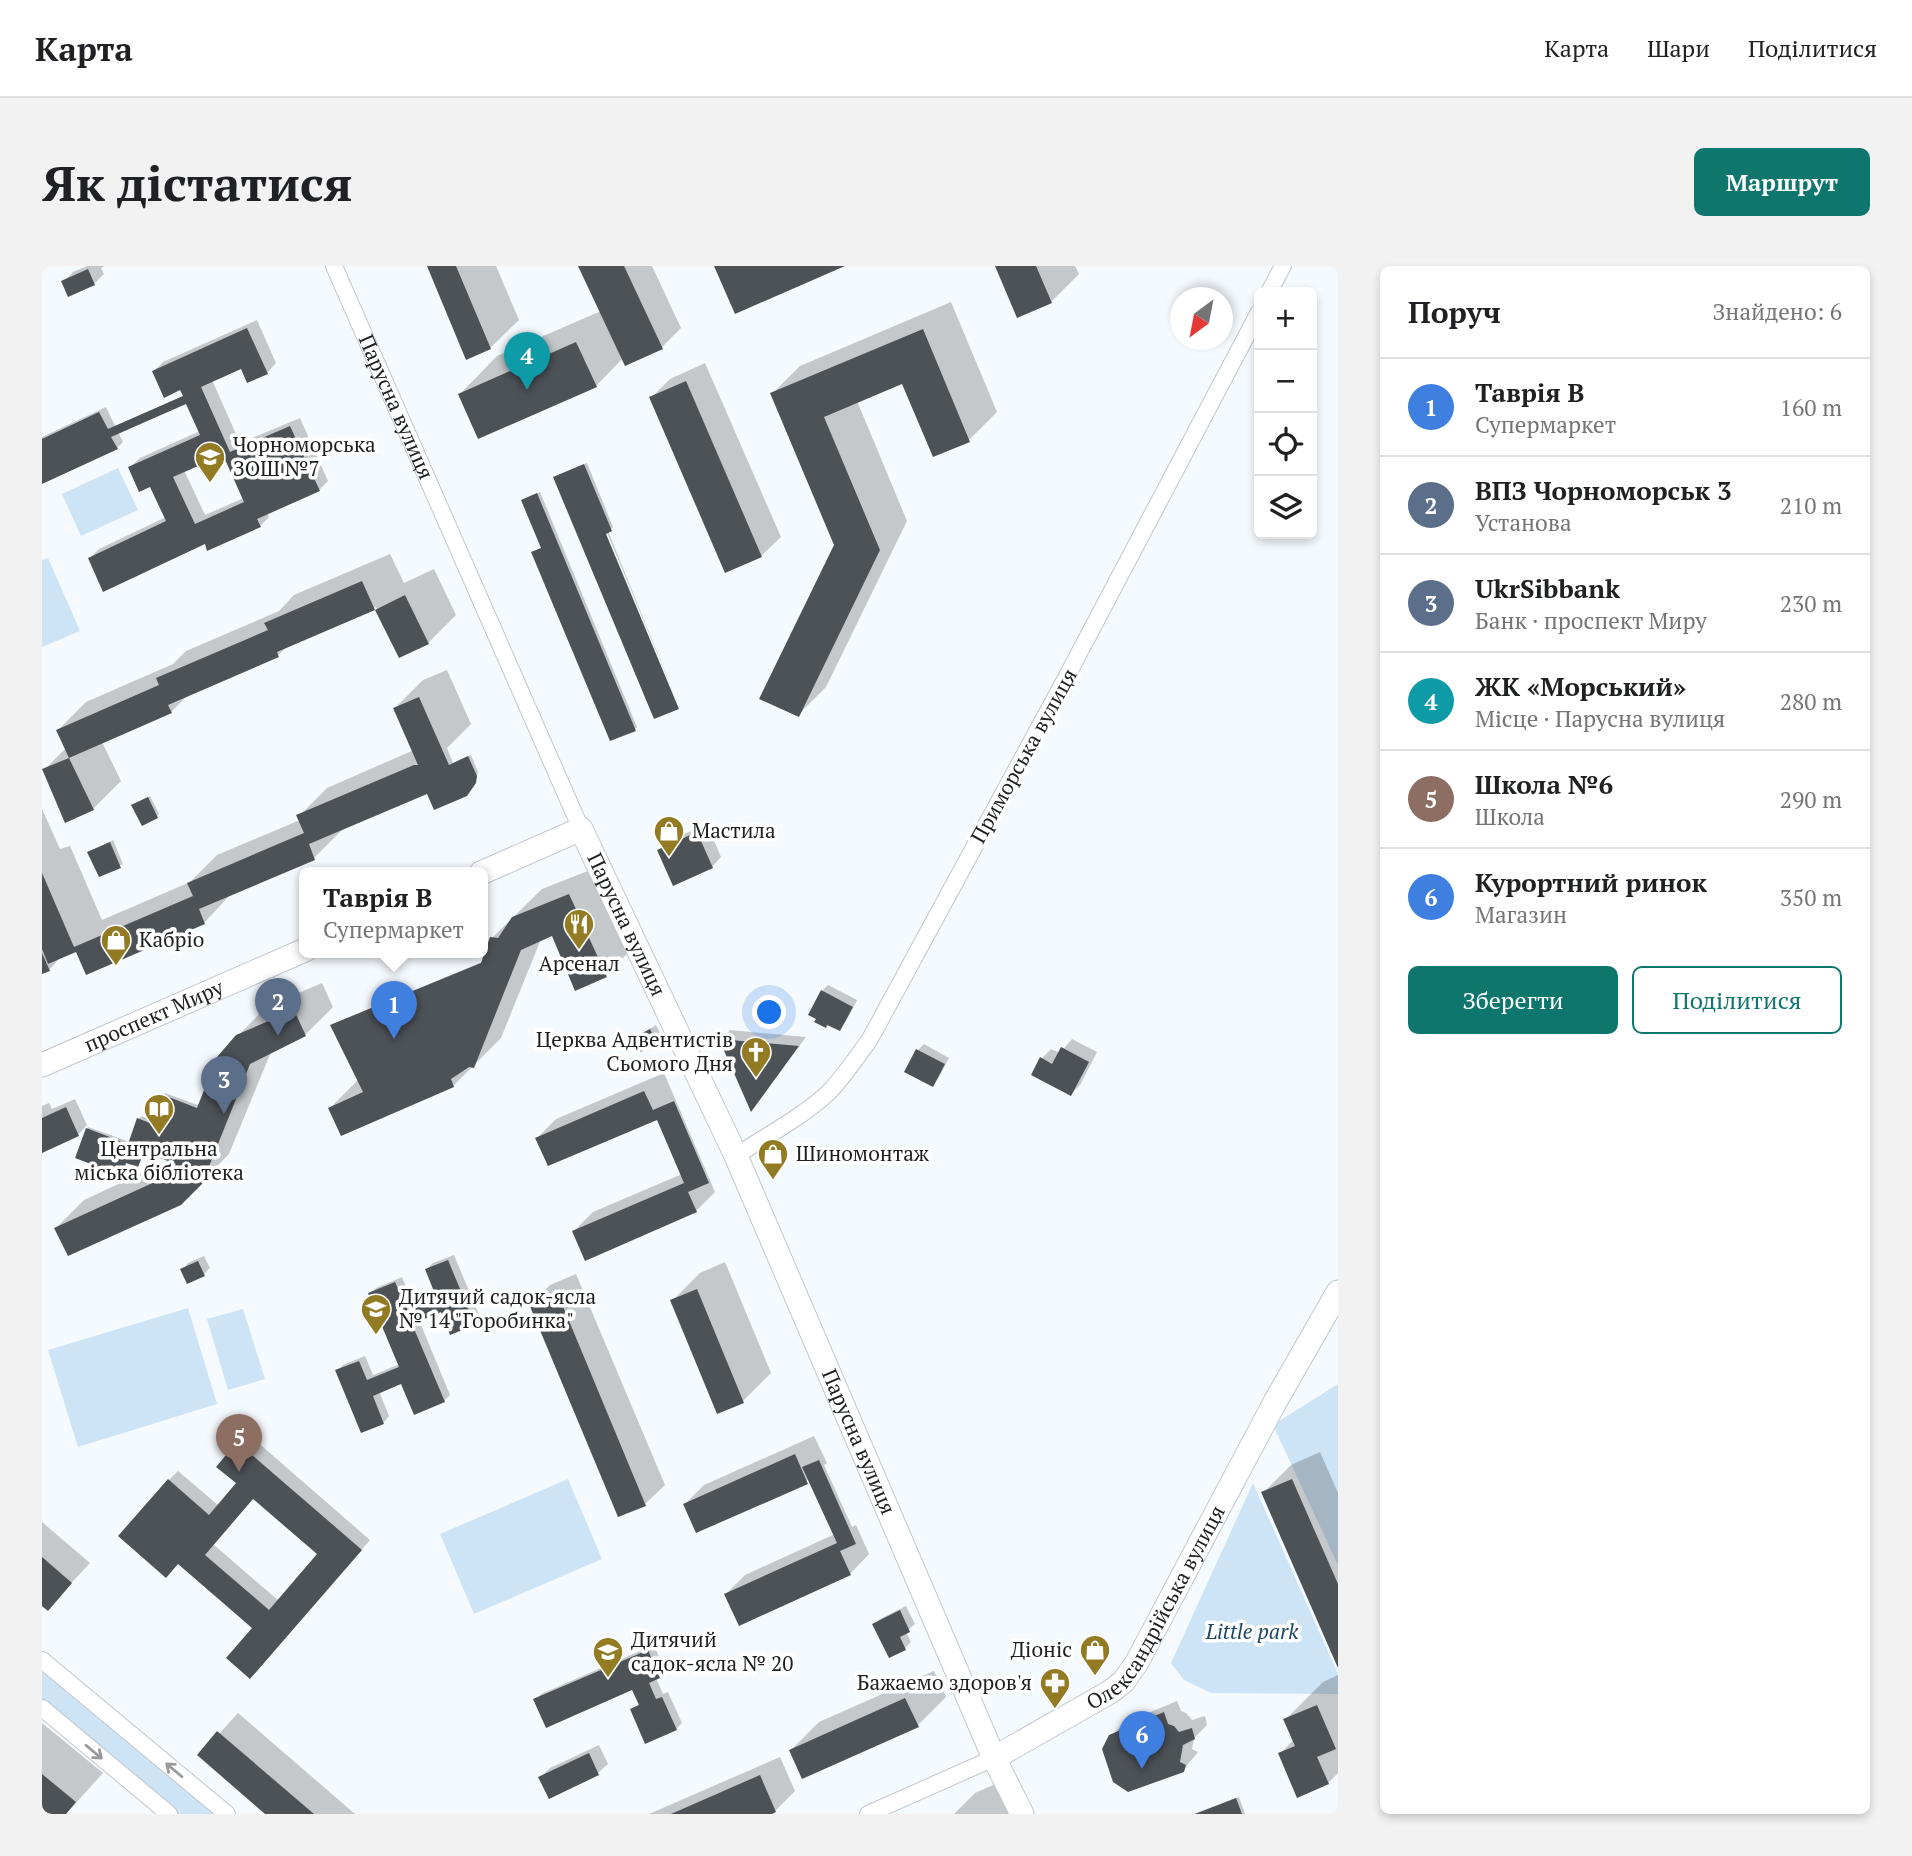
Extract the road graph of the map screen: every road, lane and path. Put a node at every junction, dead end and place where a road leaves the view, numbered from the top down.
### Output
1 (334, 266) edge
2 (1283, 266) edge
3 (1272, 287) edge
4 (1254, 321) edge
5 (581, 829) junction
6 (488, 870) edge
7 (299, 953) edge
8 (42, 1065) edge
9 (736, 1156) junction
10 (1338, 1292) edge
11 (42, 1660) edge
12 (42, 1708) edge
13 (994, 1758) junction
14 (169, 1814) edge
15 (227, 1814) edge
16 (868, 1814) edge
17 (1023, 1814) edge

1 - 5 street, Парусна вулиця
2 - 3 street
4 - 9 street, Приморська вулиця
5 - 6 street
5 - 9 street, Парусна вулиця
7 - 8 street, проспект Миру
9 - 13 street, Парусна вулиця
10 - 13 street, Олександрійська вулиця
15 -> 11 street
12 -> 14 street
13 - 16 street, Олександрійська вулиця
13 - 17 street, Парусна вулиця

